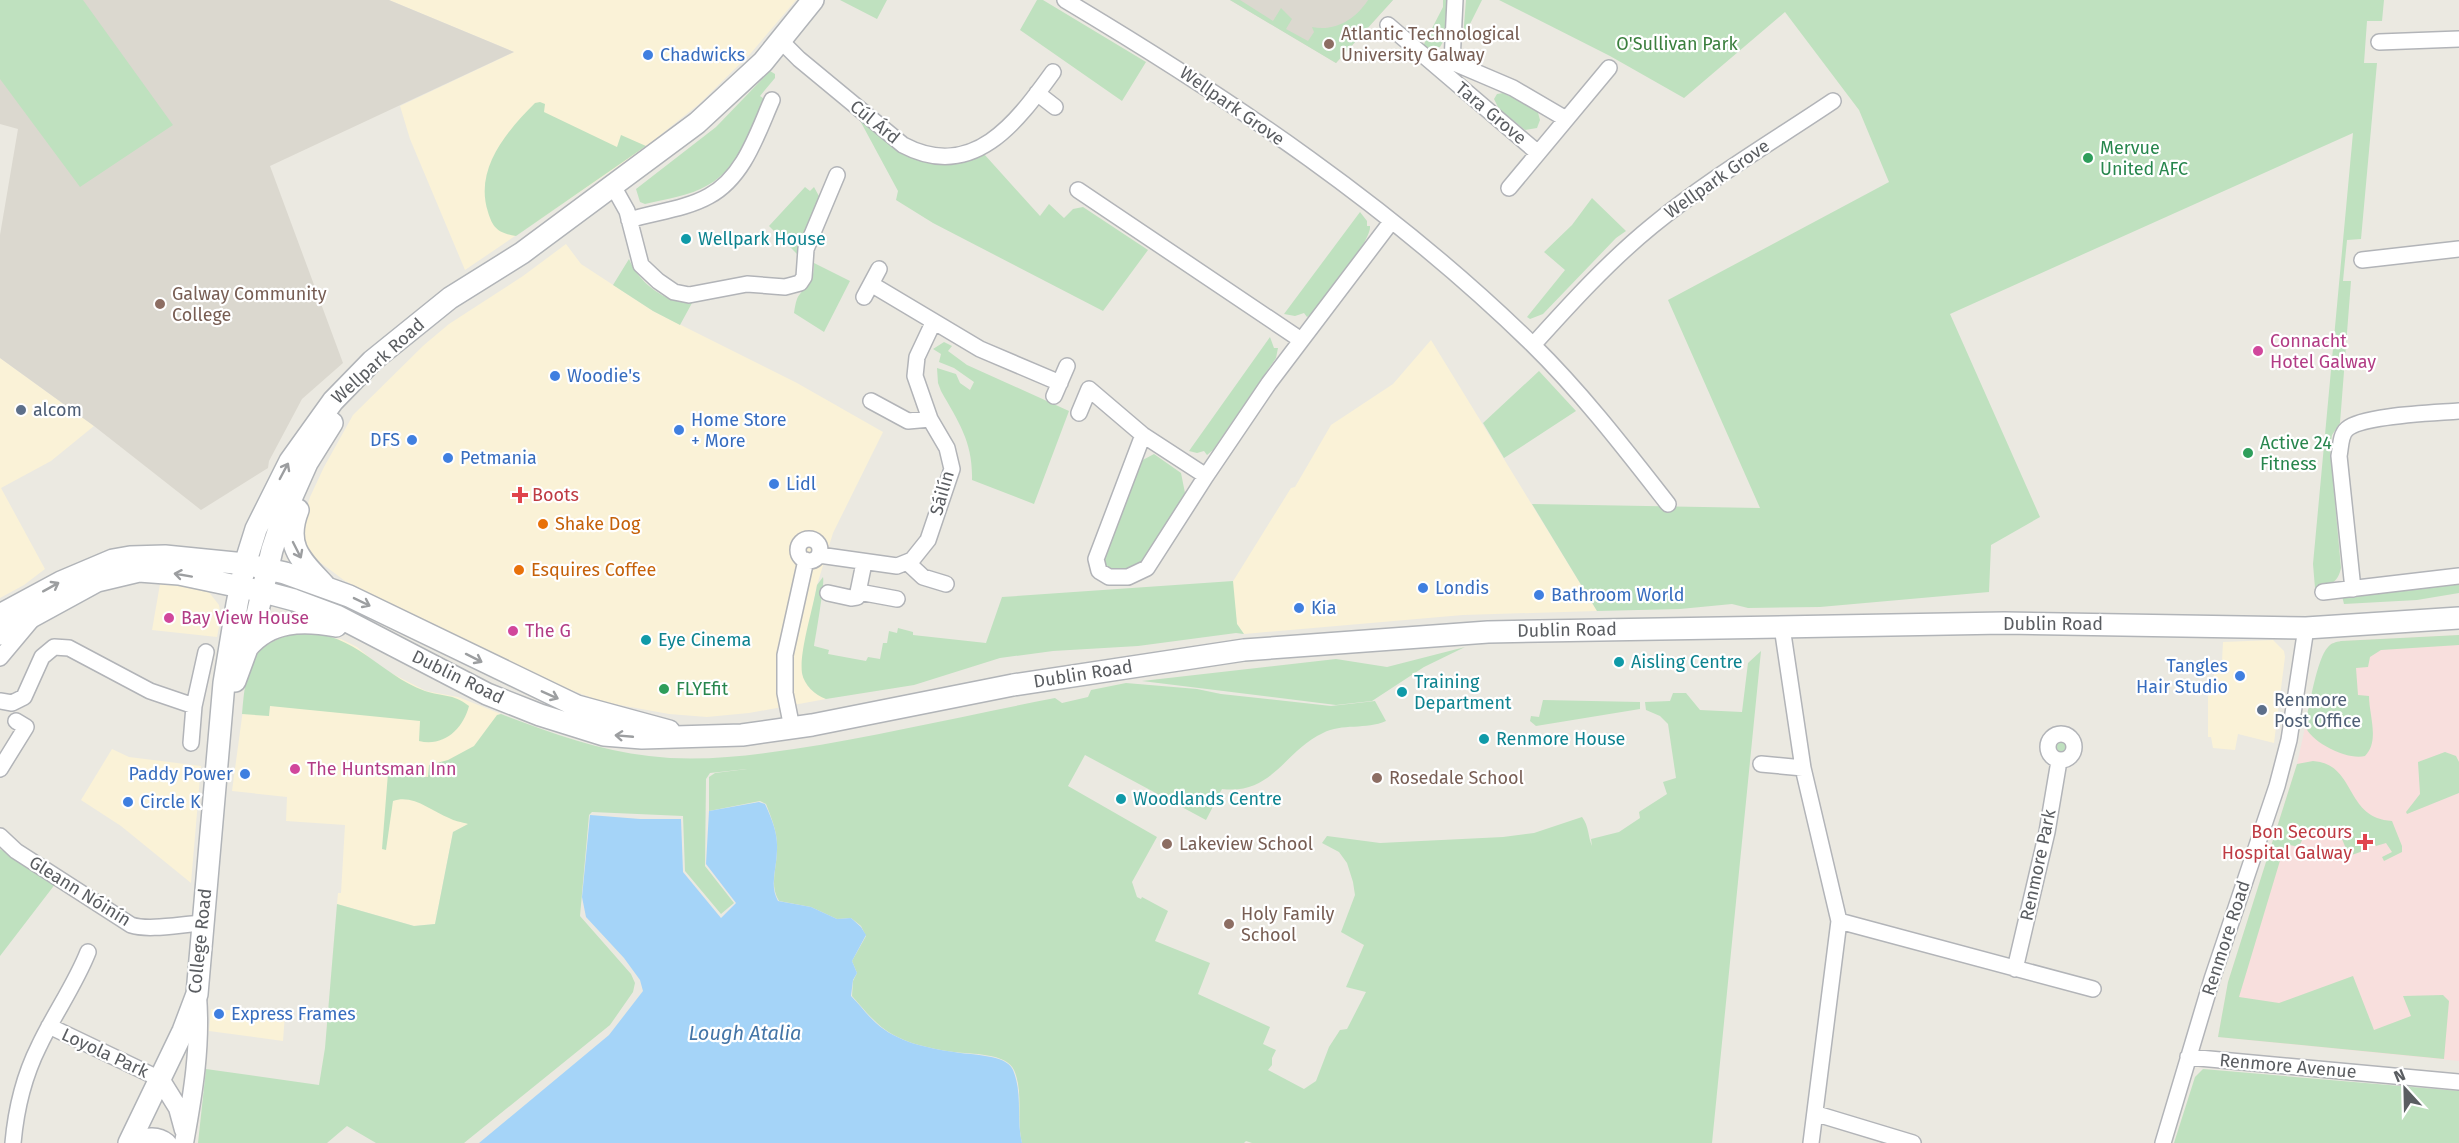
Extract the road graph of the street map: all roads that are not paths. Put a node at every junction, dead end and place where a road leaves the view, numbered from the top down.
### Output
1 (813, 0) edge
2 (1065, 0) edge
3 (1455, 0) edge
4 (1388, 25) dead end
5 (2459, 39) edge
6 (781, 41) junction
7 (2379, 42) dead end
8 (1448, 67) junction
9 (1609, 68) dead end
10 (1053, 72) dead end
11 (1037, 93) junction
12 (772, 100) dead end
13 (1833, 101) dead end
14 (1055, 107) dead end
15 (1566, 118) junction
16 (1538, 153) junction
17 (837, 175) dead end
18 (613, 186) junction
19 (1509, 188) dead end
20 (1078, 190) dead end
21 (629, 220) junction
22 (1391, 222) junction
23 (2459, 249) edge
24 (2361, 260) dead end
25 (506, 264) junction
26 (879, 269) dead end
27 (933, 323) junction
28 (1301, 340) junction
29 (1533, 345) junction
30 (1067, 366) dead end
31 (350, 401) junction
32 (871, 401) dead end
33 (2459, 411) edge
34 (1079, 413) dead end
35 (930, 419) junction
36 (1143, 435) junction
37 (1206, 476) junction
38 (1668, 504) dead end
39 (864, 563) junction
40 (908, 563) junction
41 (245, 564) junction
42 (268, 568) junction
43 (2459, 576) edge
44 (946, 584) dead end
45 (325, 586) junction
46 (240, 587) junction
47 (2353, 589) junction
48 (264, 592) junction
49 (859, 592) junction
50 (2323, 592) dead end
51 (828, 593) dead end
52 (897, 599) dead end
53 (38, 611) junction
54 (0, 615) edge
55 (2459, 618) edge
56 (1782, 627) junction
57 (2306, 628) junction
58 (367, 631) junction
59 (0, 634) edge
60 (245, 651) junction
61 (206, 652) dead end
62 (0, 658) edge
63 (0, 701) edge
64 (194, 706) junction
65 (16, 721) dead end
66 (222, 724) junction
67 (792, 728) junction
68 (683, 735) junction
69 (191, 743) dead end
70 (2059, 760) dead end
71 (1761, 764) dead end
72 (1803, 768) junction
73 (0, 769) edge
74 (0, 836) edge
75 (1839, 921) junction
76 (203, 924) junction
77 (88, 952) dead end
78 (2015, 969) junction
79 (2093, 990) dead end
80 (197, 994) junction
81 (50, 1026) junction
82 (2188, 1056) junction
83 (160, 1079) junction
84 (2459, 1082) edge
85 (1816, 1114) junction
86 (184, 1139) edge
87 (13, 1143) edge
88 (129, 1143) edge
89 (167, 1143) edge
90 (1811, 1143) edge
91 (1912, 1143) edge
92 (2163, 1143) edge

1 - 6 main road, Wellpark Road
2 - 22 street, Wellpark Grove
3 - 8 street, Tara Grove
4 - 8 street, Tara Grove
5 - 7 street
6 - 11 street, Cúl Árd
6 - 18 main road, Wellpark Road
8 - 15 street, Tara Grove
8 - 16 street, Tara Grove
9 - 15 street, Tara Grove
10 - 11 street, Cúl Árd
11 - 14 street
12 - 21 street
13 - 29 street, Wellpark Grove
15 - 16 street, Tara Grove
16 - 19 street, Tara Grove
17 - 21 street
18 - 21 street
18 - 25 main road, Wellpark Road
20 - 28 street
22 - 28 street
22 - 29 street, Wellpark Grove
23 - 24 street
25 - 31 main road, Wellpark Road
41 -> 25 main road, Wellpark Road
26 - 27 street
27 - 30 street
27 - 35 street, Sáilín
28 - 37 street
29 - 38 street, Wellpark Grove
31 - 42 main road, Wellpark Road
31 -> 45 main road
32 - 35 street
33 - 47 street
34 - 36 street
35 - 40 street, Sáilín
36 - 37 street
36 - 37 street
39 - 40 street
39 - 49 street
39 - 67 street
40 - 44 street
41 - 42 main road, Dublin Road
41 - 46 main road, Wellpark Road
54 -> 41 main road, Dublin Road
42 - 45 main road, Dublin Road
42 - 48 main road, Wellpark Road
43 - 47 street
45 -> 68 main road, Dublin Road
46 - 48 main road, Dublin Road
46 -> 53 main road, Dublin Road
46 - 66 main road, College Road
47 - 50 street
48 - 58 main road, Dublin Road
48 - 60 main road, College Road
49 - 51 street
49 - 52 street
53 - 59 main road, Dublin Road
53 - 62 street
55 - 57 main road, Dublin Road
56 - 57 main road, Dublin Road
56 - 67 main road, Dublin Road
56 - 72 street
57 - 82 street, Renmore Road
58 - 60 main road
68 -> 58 main road, Dublin Road
60 - 66 main road, College Road
61 - 64 street
63 - 64 street
64 - 69 street
65 - 73 street
66 - 76 main road, College Road
67 - 68 main road, Dublin Road
70 - 78 street, Renmore Park
71 - 72 street
72 - 75 street
74 - 76 street, Gleann Nóinín
75 - 78 street
75 - 85 street
76 - 80 main road, College Road
77 - 81 street, Loyola Park
78 - 79 street
80 - 83 main road, College Road
80 - 86 street
81 - 83 street, Loyola Park
81 - 87 street, Loyola Park
82 - 84 street, Renmore Avenue
82 - 92 street, Renmore Road
83 - 86 street
83 - 88 main road, College Road
85 - 90 street
85 - 91 street
88 - 89 street

